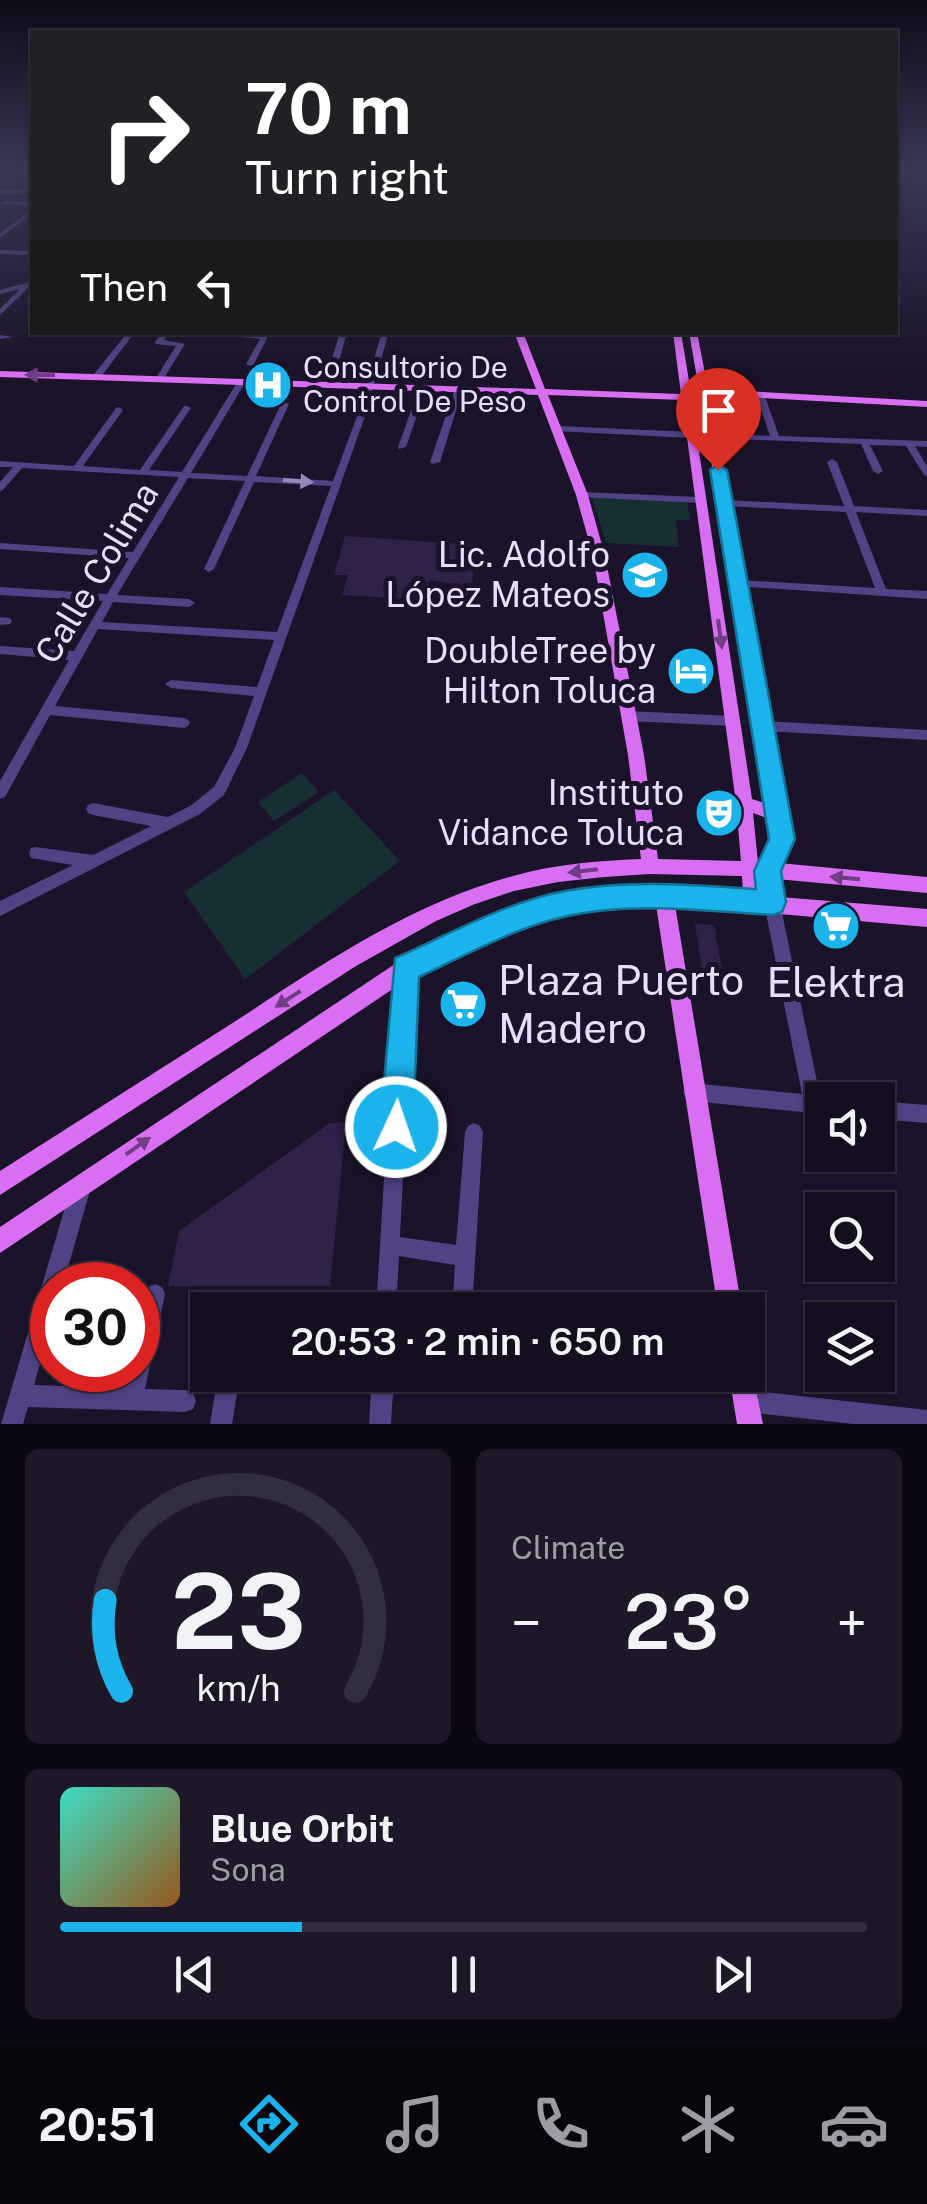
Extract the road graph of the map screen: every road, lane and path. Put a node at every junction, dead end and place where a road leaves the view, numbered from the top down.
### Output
1 (0, 252) edge
2 (30, 253) edge
3 (30, 285) edge
4 (0, 292) edge
5 (0, 313) edge
6 (130, 335) edge
7 (164, 335) edge
8 (232, 335) edge
9 (256, 335) edge
10 (268, 335) edge
11 (343, 335) edge
12 (385, 335) edge
13 (521, 335) edge
14 (676, 335) edge
15 (694, 335) edge
16 (244, 336) junction
17 (234, 352) dead end
18 (250, 364) dead end
19 (0, 374) edge
20 (97, 376) junction
21 (160, 378) junction
22 (242, 381) junction
23 (329, 383) junction
24 (372, 385) junction
25 (423, 387) junction
26 (460, 388) junction
27 (539, 392) junction
28 (704, 392) junction
29 (760, 394) junction
30 (686, 397) junction
31 (285, 404) dead end
32 (927, 404) edge
33 (187, 408) dead end
34 (119, 410) dead end
35 (558, 429) junction
36 (916, 432) dead end
37 (692, 435) junction
38 (712, 436) junction
39 (776, 438) junction
40 (864, 442) junction
41 (909, 444) junction
42 (925, 444) edge
43 (402, 447) dead end
44 (435, 462) dead end
45 (832, 462) dead end
46 (0, 464) edge
47 (20, 465) junction
48 (76, 468) junction
49 (878, 471) dead end
50 (143, 472) junction
51 (927, 473) edge
52 (188, 474) junction
53 (250, 478) junction
54 (337, 484) junction
55 (0, 488) edge
56 (582, 495) junction
57 (700, 500) junction
58 (725, 503) junction
59 (850, 510) junction
60 (927, 513) edge
61 (0, 546) edge
62 (708, 546) junction
63 (732, 548) junction
64 (136, 555) junction
65 (209, 569) dead end
66 (739, 584) junction
67 (0, 591) edge
68 (882, 592) junction
69 (927, 595) edge
70 (110, 598) junction
71 (189, 604) dead end
72 (95, 625) junction
73 (281, 636) junction
74 (0, 650) edge
75 (78, 656) junction
76 (171, 684) dead end
77 (261, 692) junction
78 (47, 710) junction
79 (628, 716) junction
80 (184, 722) dead end
81 (732, 722) junction
82 (764, 726) junction
83 (927, 735) edge
84 (0, 757) edge
85 (18, 759) junction
86 (0, 793) edge
87 (744, 803) junction
88 (778, 806) junction
89 (93, 809) dead end
90 (168, 822) junction
91 (36, 854) dead end
92 (94, 862) junction
93 (650, 864) junction
94 (759, 870) junction
95 (927, 886) edge
96 (664, 896) junction
97 (763, 902) junction
98 (0, 909) edge
99 (927, 918) edge
100 (405, 968) junction
101 (812, 1082) edge
102 (692, 1092) junction
103 (805, 1104) edge
104 (895, 1111) edge
105 (927, 1114) edge
106 (474, 1132) dead end
107 (0, 1184) edge
108 (82, 1185) junction
109 (0, 1241) edge
110 (390, 1245) junction
111 (467, 1257) junction
112 (60, 1262) edge
113 (387, 1292) edge
114 (464, 1292) edge
115 (727, 1292) edge
116 (30, 1365) edge
117 (134, 1392) edge
118 (226, 1392) edge
119 (382, 1392) edge
120 (21, 1396) junction
121 (132, 1400) junction
122 (746, 1400) edge
123 (185, 1401) dead end
124 (927, 1421) edge
125 (12, 1424) edge
126 (221, 1424) edge
127 (380, 1424) edge

1 - 2 street
3 - 4 street
3 - 5 street
6 - 20 street
7 - 21 street
8 - 16 street
9 - 16 street
10 - 18 street
11 - 23 street
12 - 24 street
13 - 27 main road
14 - 30 main road
15 - 28 main road
16 - 17 street
20 -> 19 main road
20 - 21 main road
21 - 22 main road
22 - 23 main road
22 - 52 street, Calle Colima
23 - 24 main road
24 - 25 main road
24 - 54 street
25 - 26 main road
25 - 43 street
26 - 27 main road
26 - 44 street
27 - 30 main road
27 - 35 main road
28 - 29 main road
28 - 30 main road
28 - 38 main road
29 - 32 main road
29 - 39 street
30 - 37 main road
31 - 53 street
33 - 50 street
34 - 48 street
35 - 37 street
35 - 56 main road
36 - 42 street
37 - 57 main road
38 - 39 street
38 - 58 main road
39 - 40 street
40 - 41 street
40 - 49 street
41 - 42 street
41 - 51 street
45 - 59 street
46 - 47 street
47 - 48 street
47 - 55 street
48 - 50 street
50 - 52 street
52 - 53 street
52 - 64 street, Calle Colima
53 -> 54 street
53 - 65 street
54 - 73 street
56 - 57 street
56 - 79 main road
57 - 62 main road
58 - 59 street
58 - 63 main road
59 - 60 street
59 - 68 street
61 - 64 street
62 - 63 main road
62 -> 81 main road
63 - 66 main road
64 - 70 street, Calle Colima
66 - 68 street
66 - 82 main road
67 - 70 street
68 - 69 street
70 - 71 street
70 - 72 street, Calle Colima
72 - 73 street
72 - 75 street, Calle Colima
73 - 77 street
74 - 75 street
75 - 78 street, Calle Colima
76 - 77 street
77 - 90 street
78 - 80 street
78 - 85 street, Calle Colima
79 - 81 street
79 - 93 main road
81 - 87 main road
82 - 83 street
82 - 88 main road
84 - 85 street
85 - 86 street, Calle Colima
87 - 88 main road
87 - 94 main road
88 - 94 main road
89 - 90 street
90 - 92 street
91 - 92 street
92 - 98 street
93 - 94 main road
93 -> 107 main road
95 -> 94 main road
94 - 97 main road
96 - 97 main road
96 - 100 main road
96 - 102 main road
97 - 99 main road
97 - 101 street
108 -> 100 main road
100 - 110 street
102 - 103 street
102 - 115 main road
104 - 105 street
106 - 111 street
108 - 109 main road
108 - 112 street
110 - 111 street
110 - 113 street
111 - 114 street
116 - 120 street
117 - 121 street
118 - 126 street
119 - 127 street
120 - 121 street
120 - 125 street
121 - 123 street
122 - 124 street

